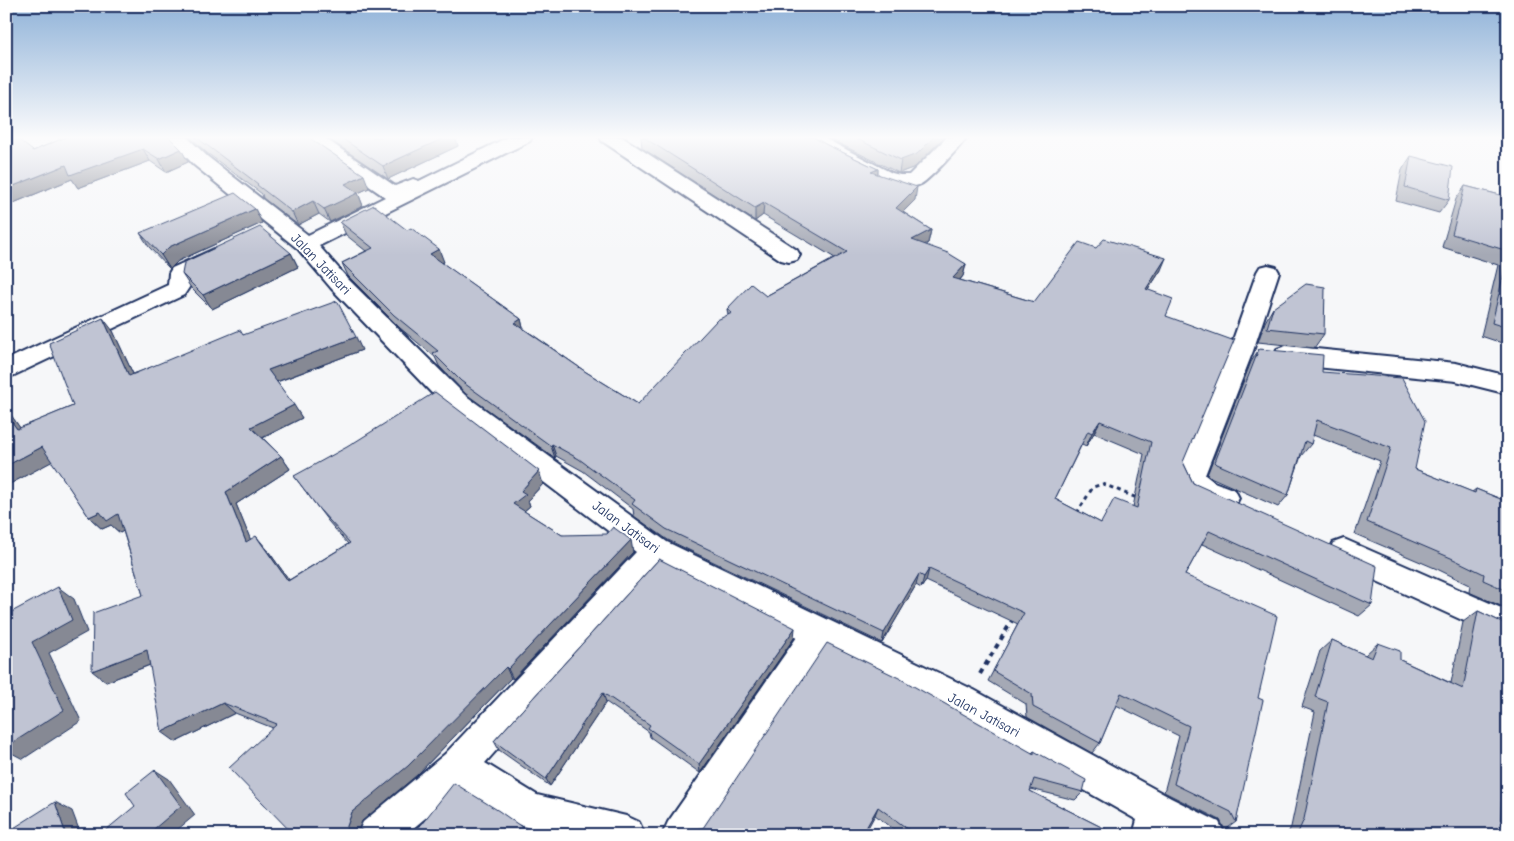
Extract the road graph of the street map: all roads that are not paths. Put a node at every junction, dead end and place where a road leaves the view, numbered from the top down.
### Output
1 (217, 176) edge
2 (368, 176) edge
3 (427, 176) edge
4 (443, 176) edge
5 (669, 176) edge
6 (884, 176) edge
7 (919, 176) edge
8 (306, 244) junction
9 (230, 248) edge
10 (789, 255) dead end
11 (1268, 272) dead end
12 (1241, 351) junction
13 (6, 370) edge
14 (1508, 385) edge
15 (1251, 510) edge
16 (1322, 542) edge
17 (656, 551) junction
18 (1508, 626) edge
19 (819, 632) junction
20 (458, 767) junction
21 (1155, 823) edge
22 (376, 835) edge
23 (626, 835) edge
24 (681, 835) edge
25 (1206, 835) edge

1 - 8 street, Jalan Jatisari
2 - 3 street
4 - 8 street
5 - 10 street
6 - 7 street
8 - 17 street, Jalan Jatisari
9 - 13 street
11 - 12 street
12 - 14 street
12 - 15 street
16 - 18 street
17 - 19 street, Jalan Jatisari
17 - 20 street
19 - 21 street, Jalan Jatisari
19 - 24 street
20 - 22 street
20 - 23 street
21 - 25 street, Jalan Jatisari

